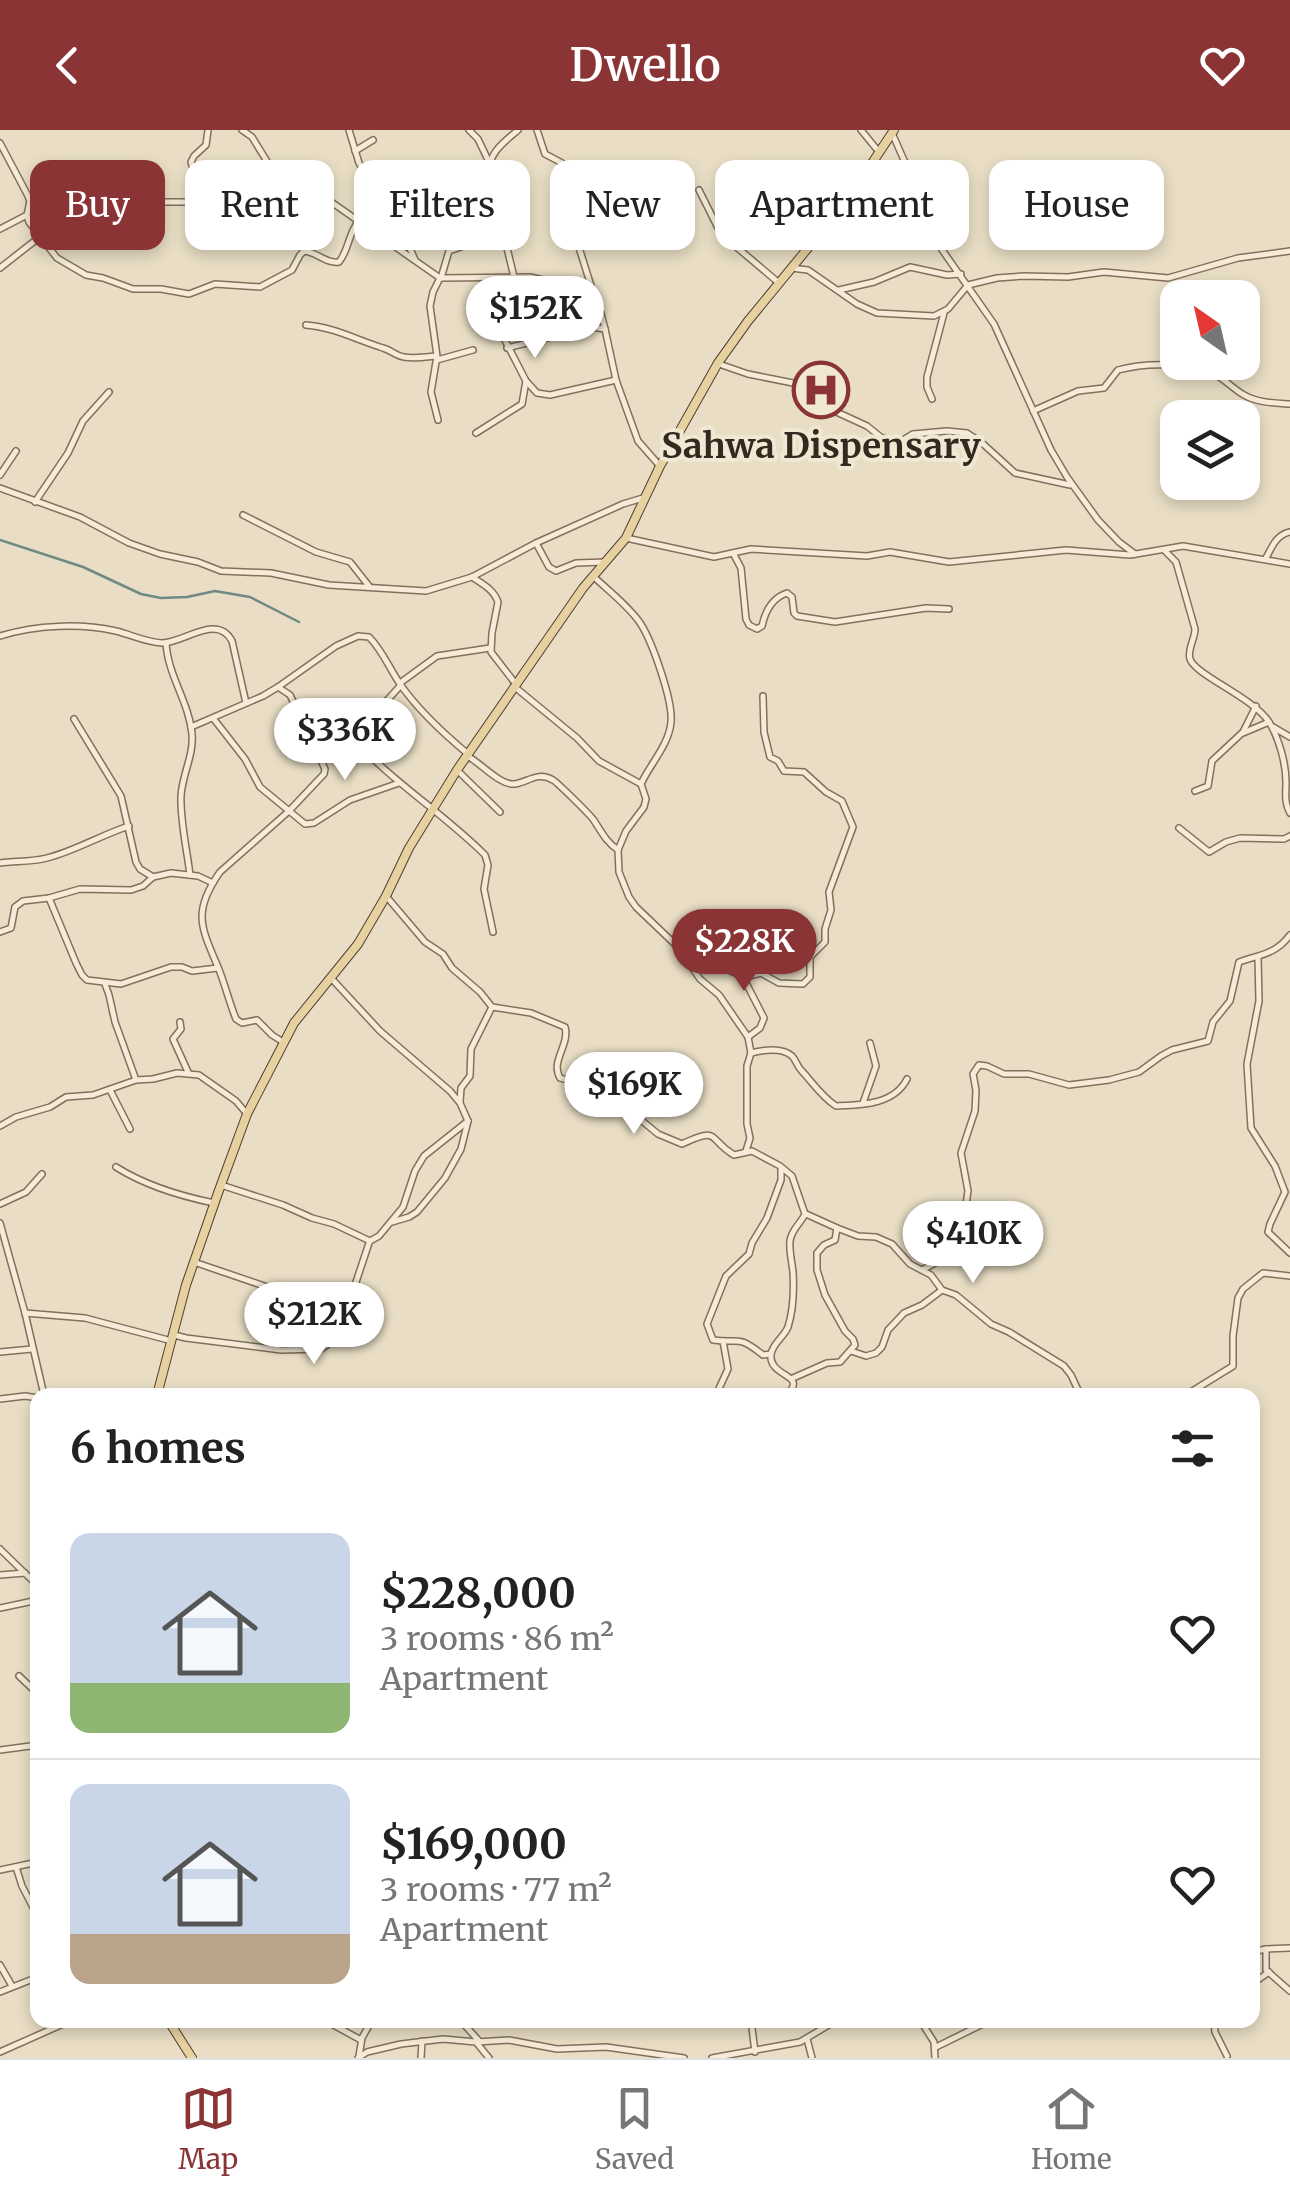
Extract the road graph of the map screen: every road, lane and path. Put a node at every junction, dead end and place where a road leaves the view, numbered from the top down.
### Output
1 (208, 130) edge
2 (242, 130) edge
3 (349, 130) edge
4 (469, 130) edge
5 (518, 130) edge
6 (536, 130) edge
7 (861, 130) edge
8 (893, 132) edge
9 (373, 140) dead end
10 (0, 144) edge
11 (355, 151) junction
12 (879, 152) junction
13 (266, 160) edge
14 (358, 160) edge
15 (488, 160) edge
16 (490, 160) edge
17 (699, 190) dead end
18 (165, 202) edge
19 (26, 215) junction
20 (30, 223) edge
21 (354, 228) edge
22 (0, 229) edge
23 (30, 245) edge
24 (51, 250) edge
25 (402, 250) edge
26 (411, 250) edge
27 (452, 250) edge
28 (507, 250) edge
29 (1290, 250) edge
30 (303, 252) joint
31 (416, 260) junction
32 (0, 268) edge
33 (790, 268) junction
34 (961, 274) junction
35 (514, 277) junction
36 (440, 278) junction
37 (490, 279) junction
38 (778, 283) junction
39 (968, 285) junction
40 (839, 290) junction
41 (592, 292) junction
42 (944, 312) junction
43 (306, 324) dead end
44 (606, 328) junction
45 (508, 348) junction
46 (473, 350) dead end
47 (437, 358) junction
48 (718, 363) junction
49 (616, 380) junction
50 (526, 381) junction
51 (808, 386) dead end
52 (109, 392) dead end
53 (932, 399) dead end
54 (817, 403) dead end
55 (1290, 404) edge
56 (1033, 410) junction
57 (438, 420) dead end
58 (476, 433) dead end
59 (16, 452) dead end
60 (660, 466) junction
61 (0, 475) edge
62 (1073, 486) junction
63 (0, 488) edge
64 (644, 498) junction
65 (35, 502) junction
66 (243, 515) dead end
67 (1290, 532) edge
68 (626, 538) junction
69 (536, 543) junction
70 (1163, 550) junction
71 (733, 553) junction
72 (1136, 555) junction
73 (1266, 558) junction
74 (607, 562) junction
75 (1290, 564) edge
76 (594, 576) junction
77 (472, 577) junction
78 (371, 588) junction
79 (949, 610) dead end
80 (0, 636) edge
81 (166, 643) junction
82 (490, 648) junction
83 (400, 684) junction
84 (516, 686) junction
85 (278, 687) junction
86 (763, 696) dead end
87 (246, 704) junction
88 (1256, 706) junction
89 (213, 718) junction
90 (74, 719) dead end
91 (1270, 723) junction
92 (191, 727) junction
93 (1240, 734) junction
94 (1290, 737) edge
95 (467, 755) junction
96 (457, 770) junction
97 (399, 783) junction
98 (641, 784) junction
99 (1195, 791) dead end
100 (432, 808) junction
101 (290, 812) junction
102 (500, 812) dead end
103 (1290, 813) edge
104 (129, 826) junction
105 (1179, 828) dead end
106 (1290, 836) edge
107 (618, 850) junction
108 (0, 864) edge
109 (190, 875) junction
110 (153, 878) junction
111 (212, 883) junction
112 (386, 896) junction
113 (49, 898) junction
114 (0, 932) edge
115 (493, 932) dead end
116 (1290, 935) edge
117 (679, 948) junction
118 (1258, 957) junction
119 (218, 968) junction
120 (742, 976) junction
121 (330, 978) junction
122 (104, 983) junction
123 (492, 1008) junction
124 (180, 1022) dead end
125 (748, 1036) junction
126 (283, 1042) junction
127 (870, 1043) dead end
128 (751, 1053) junction
129 (188, 1072) junction
130 (136, 1080) junction
131 (907, 1080) dead end
132 (110, 1090) junction
133 (460, 1103) junction
134 (863, 1103) junction
135 (247, 1114) junction
136 (468, 1121) junction
137 (0, 1126) edge
138 (130, 1129) dead end
139 (746, 1151) junction
140 (780, 1166) junction
141 (116, 1167) dead end
142 (42, 1174) dead end
143 (221, 1185) junction
144 (0, 1204) edge
145 (214, 1204) junction
146 (805, 1214) junction
147 (392, 1222) junction
148 (0, 1223) edge
149 (838, 1228) junction
150 (370, 1241) junction
151 (1290, 1252) edge
152 (194, 1262) junction
153 (922, 1270) junction
154 (1290, 1276) edge
155 (942, 1290) junction
156 (26, 1312) junction
157 (336, 1319) junction
158 (173, 1338) junction
159 (723, 1341) junction
160 (33, 1348) junction
161 (851, 1351) junction
162 (0, 1352) edge
163 (771, 1354) junction
164 (792, 1378) junction
165 (40, 1388) edge
166 (159, 1388) edge
167 (719, 1388) edge
168 (792, 1388) edge
169 (1077, 1388) edge
170 (1197, 1388) edge
171 (30, 1396) edge
172 (0, 1399) edge
173 (0, 1549) edge
174 (25, 1573) junction
175 (0, 1575) edge
176 (30, 1578) edge
177 (30, 1602) edge
178 (0, 1608) edge
179 (18, 1676) dead end
180 (30, 1687) edge
181 (30, 1746) edge
182 (0, 1750) edge
183 (30, 1864) edge
184 (16, 1867) junction
185 (0, 1870) edge
186 (30, 1902) edge
187 (1266, 1948) junction
188 (1290, 1948) edge
189 (1260, 1950) edge
190 (0, 1965) edge
191 (1269, 1972) junction
192 (1260, 1978) edge
193 (30, 1980) edge
194 (12, 1986) junction
195 (1290, 1991) edge
196 (0, 1992) edge
197 (54, 2028) edge
198 (172, 2028) edge
199 (339, 2028) edge
200 (368, 2028) edge
201 (467, 2028) edge
202 (752, 2028) edge
203 (822, 2028) edge
204 (925, 2028) edge
205 (975, 2028) edge
206 (1215, 2028) edge
207 (361, 2040) junction
208 (422, 2040) junction
209 (807, 2040) junction
210 (478, 2042) junction
211 (936, 2047) junction
212 (0, 2052) edge
213 (755, 2052) junction
214 (1228, 2056) edge
215 (188, 2057) edge
216 (359, 2057) edge
217 (421, 2058) edge
218 (488, 2058) edge
219 (684, 2058) edge
220 (712, 2058) edge
221 (812, 2058) edge
222 (935, 2058) edge

1 - 18 street
2 - 13 street
3 - 11 street
4 - 15 street
5 - 16 street
6 - 41 street
7 - 12 street
8 - 12 main road
8 - 34 street
9 - 11 street
10 - 19 street
11 - 14 street
12 - 33 main road
17 - 38 street
19 - 20 street
19 - 22 street
21 - 30 street
23 - 32 street
24 - 30 street
25 - 31 street
26 - 31 street
27 - 36 street
28 - 35 street
29 - 39 street
31 - 36 street
33 - 38 main road
33 - 40 street
34 - 39 street
34 - 40 street
35 - 37 street
35 - 41 street
36 - 37 street
36 - 47 street
37 - 45 street
38 - 48 main road
39 - 42 street
39 - 56 street
40 - 42 street
41 - 44 street
42 - 53 street
43 - 47 street
44 - 45 street
44 - 49 street
45 - 50 street
46 - 47 street
47 - 57 street
48 - 51 street
48 - 60 main road
49 - 50 street
49 - 60 street
50 - 58 street
52 - 65 street
54 - 62 street
55 - 56 street
56 - 62 street
59 - 61 street
60 - 64 main road
62 - 72 street
63 - 65 street
64 - 68 main road
64 - 69 street
65 - 78 street
66 - 78 street
67 - 73 street
68 - 71 street
68 - 74 main road
69 - 74 street
69 - 77 street
70 - 72 street
70 - 73 street
70 - 88 street
71 - 72 street
71 - 79 street
73 - 75 street
74 - 76 main road
76 - 84 main road
76 - 98 street
77 - 78 street
77 - 82 street
80 - 81 street
81 - 87 street
81 - 92 street
82 - 83 street
82 - 84 street
83 - 85 street
83 - 95 street
83 - 97 street
84 - 95 main road
84 - 98 street
85 - 87 street
85 - 101 street
86 - 120 street
87 - 89 street
88 - 91 street
88 - 93 street
89 - 92 street
89 - 101 street
90 - 104 street
91 - 93 street
91 - 94 street
91 - 103 street
92 - 109 street
93 - 99 street
95 - 96 main road
95 - 107 street
96 - 100 main road
96 - 102 street
97 - 100 street
97 - 101 street
98 - 107 street
100 - 112 main road
100 - 115 street
101 - 111 street
104 - 108 street
104 - 110 street
105 - 106 street
107 - 117 street
109 - 110 street
109 - 111 street
110 - 113 street
111 - 119 street
112 - 121 main road
112 - 123 street
113 - 114 street
113 - 122 street
116 - 118 street
117 - 120 street
117 - 125 street
118 - 151 street
118 - 153 street
119 - 122 street
119 - 126 street
120 - 125 street
121 - 126 main road
121 - 133 street
122 - 130 street
123 - 133 street
123 - 139 street
124 - 129 street
125 - 128 street
126 - 135 main road
127 - 134 street
128 - 134 street
128 - 139 street
129 - 130 street
129 - 135 street
130 - 132 street
131 - 134 street
132 - 137 street
132 - 138 street
133 - 136 street
135 - 143 main road
136 - 147 street
136 - 147 street
139 - 140 street
140 - 146 street
140 - 159 street
141 - 145 street
142 - 144 street
143 - 145 main road
143 - 150 street
145 - 152 main road
146 - 149 street
146 - 163 street
147 - 150 street
148 - 156 street
149 - 153 street
149 - 161 street
150 - 157 street
152 - 157 street
152 - 158 main road
153 - 155 street
154 - 170 street
155 - 161 street
155 - 169 street
156 - 158 street
156 - 160 street
157 - 158 street
158 - 166 main road
159 - 163 street
159 - 167 street
160 - 162 street
160 - 165 street
161 - 164 street
163 - 164 street
164 - 168 street
171 - 172 street
173 - 174 street
174 - 175 street
174 - 176 street
177 - 178 street
179 - 180 street
181 - 182 street
183 - 184 street
184 - 185 street
184 - 186 street
187 - 188 street
187 - 189 street
187 - 191 street
190 - 194 street
191 - 192 street
191 - 195 street
193 - 194 street
194 - 196 street
197 - 212 street
198 - 215 main road
199 - 207 street
200 - 207 street
201 - 210 street
202 - 213 street
203 - 209 street
204 - 211 street
205 - 211 street
206 - 214 street
207 - 216 street
208 - 210 street
208 - 216 street
208 - 217 street
209 - 213 street
209 - 221 street
210 - 218 street
210 - 219 street
211 - 222 street
213 - 220 street

